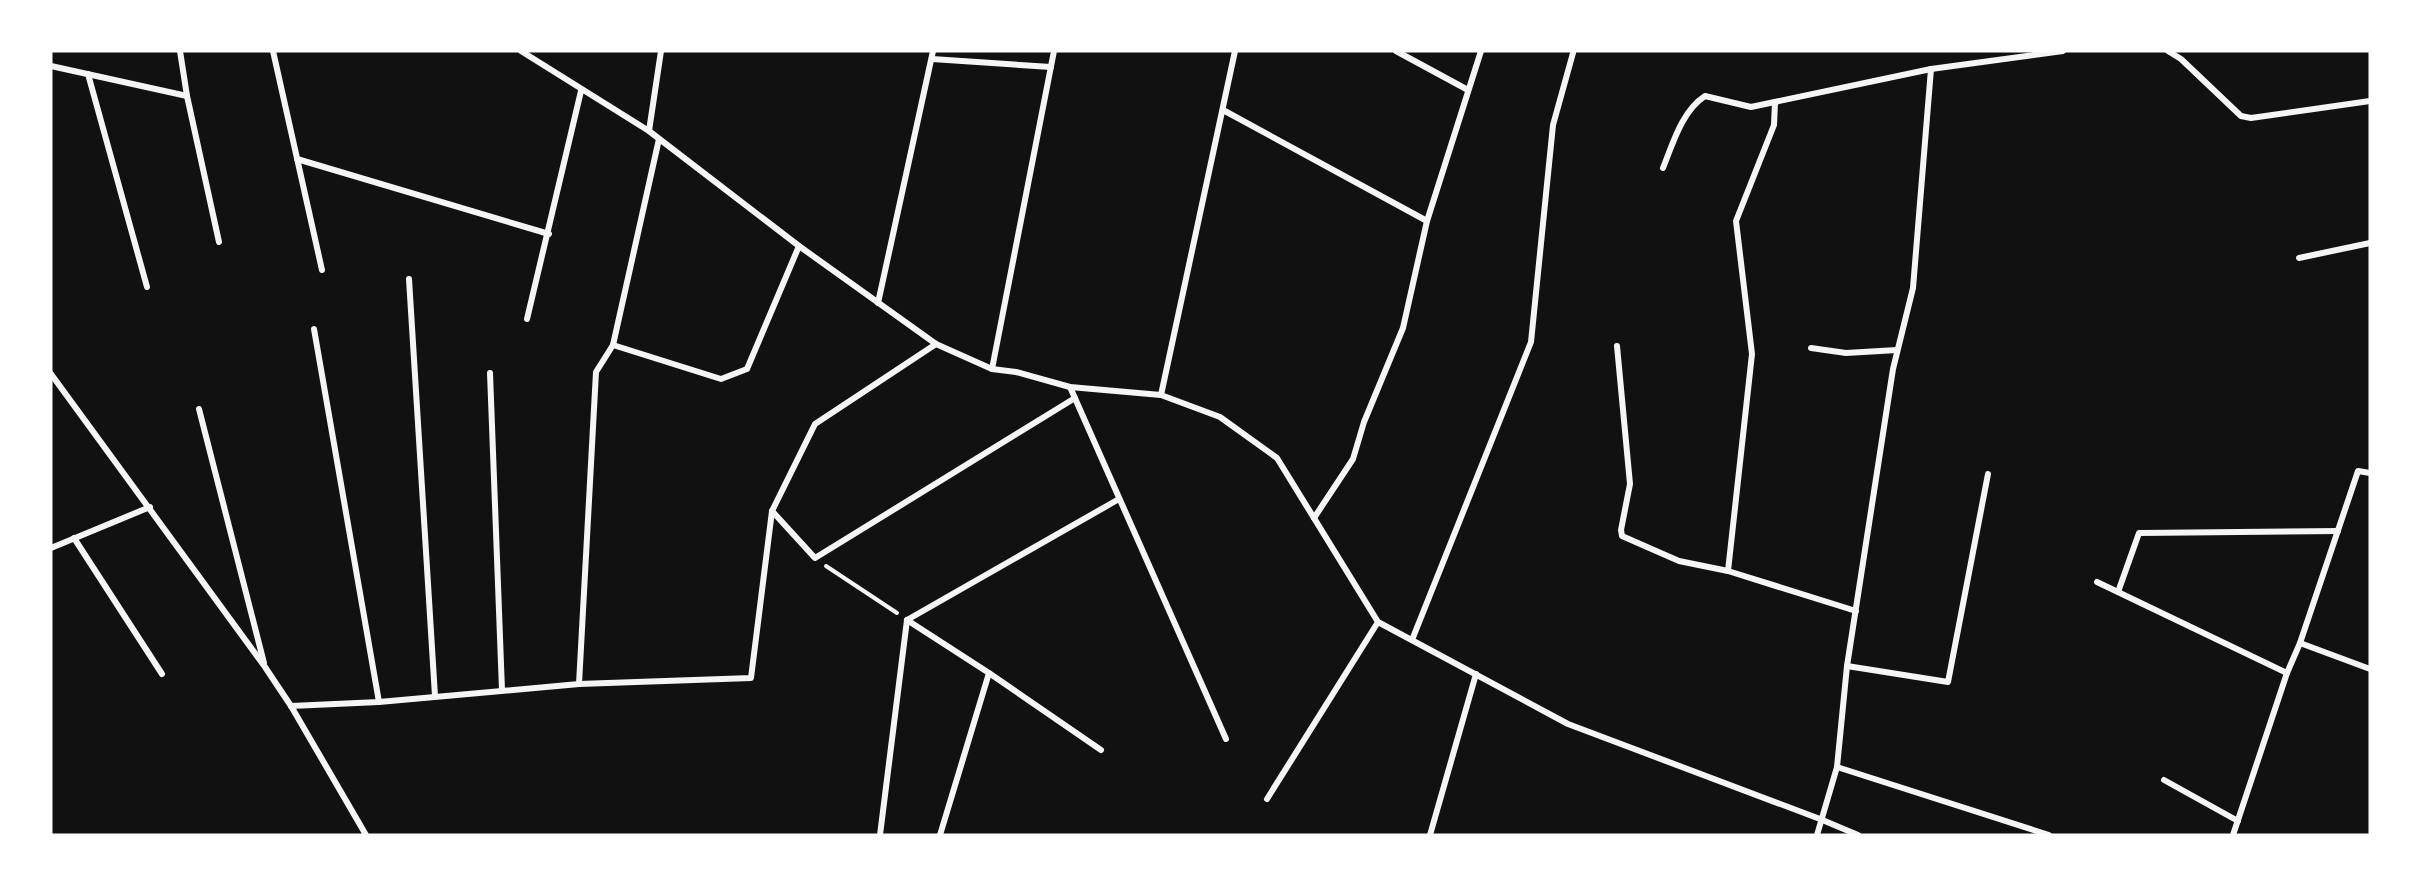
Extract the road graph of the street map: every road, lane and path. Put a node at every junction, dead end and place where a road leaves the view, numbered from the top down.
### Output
1 (180, 51) edge
2 (273, 51) edge
3 (520, 51) edge
4 (661, 51) edge
5 (933, 51) edge
6 (1054, 51) edge
7 (1234, 51) edge
8 (1396, 51) edge
9 (1481, 51) edge
10 (2063, 51) edge
11 (2169, 51) edge
12 (1573, 53) dead end
13 (932, 59) junction
14 (51, 66) edge
15 (1051, 67) junction
16 (1931, 69) junction
17 (88, 74) junction
18 (1468, 90) junction
19 (581, 91) junction
20 (187, 96) junction
21 (2370, 101) edge
22 (1775, 102) junction
23 (1223, 110) junction
24 (649, 131) junction
25 (659, 139) junction
26 (297, 159) junction
27 (1663, 168) dead end
28 (1427, 221) junction
29 (549, 234) junction
30 (219, 242) dead end
31 (2370, 243) edge
32 (799, 246) junction
33 (2299, 258) dead end
34 (322, 270) dead end
35 (409, 279) dead end
36 (147, 287) dead end
37 (878, 303) junction
38 (527, 319) dead end
39 (314, 329) dead end
40 (936, 344) junction
41 (613, 345) junction
42 (1617, 346) dead end
43 (1811, 348) dead end
44 (1897, 350) junction
45 (992, 369) junction
46 (490, 373) dead end
47 (51, 374) edge
48 (1070, 387) junction
49 (1161, 395) junction
50 (1075, 398) junction
51 (198, 409) dead end
52 (2370, 473) edge
53 (1988, 474) dead end
54 (1119, 499) junction
55 (150, 507) junction
56 (772, 511) junction
57 (1314, 518) junction
58 (2338, 531) junction
59 (74, 538) junction
60 (51, 548) edge
61 (815, 558) junction
62 (1728, 571) junction
63 (2097, 582) dead end
64 (2118, 592) junction
65 (1856, 611) junction
66 (907, 620) junction
67 (1378, 622) junction
68 (1412, 640) junction
69 (2300, 643) junction
70 (265, 666) junction
71 (1847, 666) junction
72 (2370, 669) edge
73 (989, 673) junction
74 (2287, 673) junction
75 (162, 674) dead end
76 (1476, 674) junction
77 (579, 684) junction
78 (502, 690) junction
79 (435, 696) junction
80 (379, 702) junction
81 (291, 706) junction
82 (1226, 739) dead end
83 (1101, 750) dead end
84 (1838, 767) junction
85 (2164, 780) dead end
86 (1267, 799) dead end
87 (1820, 819) junction
88 (2238, 821) junction
89 (366, 835) edge
90 (880, 835) edge
91 (940, 835) edge
92 (1430, 835) edge
93 (1817, 835) edge
94 (1858, 835) edge
95 (2049, 835) edge
96 (2233, 835) edge

1 - 20 street
2 - 26 street
3 - 19 street
4 - 24 street
5 - 13 street
6 - 15 street
7 - 23 street
8 - 18 street
9 - 18 street
10 - 16 street
11 - 21 street
12 - 68 street
13 - 15 street
13 - 37 street
14 - 17 street
15 - 45 street
16 - 22 street
16 - 44 street
17 - 20 street
17 - 36 street
18 - 28 street
19 - 24 street
19 - 29 street
20 - 30 street
22 - 27 street
22 - 62 street
23 - 28 street
23 - 49 street
24 - 25 street
25 - 32 street
25 - 41 street
26 - 29 street
26 - 34 street
28 - 57 street
29 - 38 street
31 - 33 street
32 - 37 street
32 - 41 street
35 - 79 street
37 - 40 street
39 - 80 street
40 - 45 street
40 - 56 street
41 - 77 street
42 - 62 street
43 - 44 street
44 - 65 street
45 - 48 street
46 - 78 street
47 - 55 street
48 - 49 street
48 - 50 street
49 - 57 street
50 - 54 street
50 - 61 street
51 - 70 street
52 - 58 street
53 - 71 street
54 - 66 street
54 - 82 street
55 - 59 street
55 - 70 street
56 - 61 street
56 - 77 street
57 - 67 street
58 - 64 street
58 - 69 street
59 - 60 street
59 - 75 street
61 - 66 path
62 - 65 street
63 - 64 street
64 - 74 street
65 - 71 street
66 - 73 street
66 - 90 street
67 - 68 street
67 - 86 street
68 - 76 street
69 - 72 street
69 - 74 street
70 - 81 street
71 - 84 street
73 - 83 street
73 - 91 street
74 - 88 street
76 - 87 street
76 - 92 street
77 - 78 street
78 - 79 street
79 - 80 street
80 - 81 street
81 - 89 street
84 - 87 street
84 - 95 street
85 - 88 street
87 - 93 street
87 - 94 street
88 - 96 street

